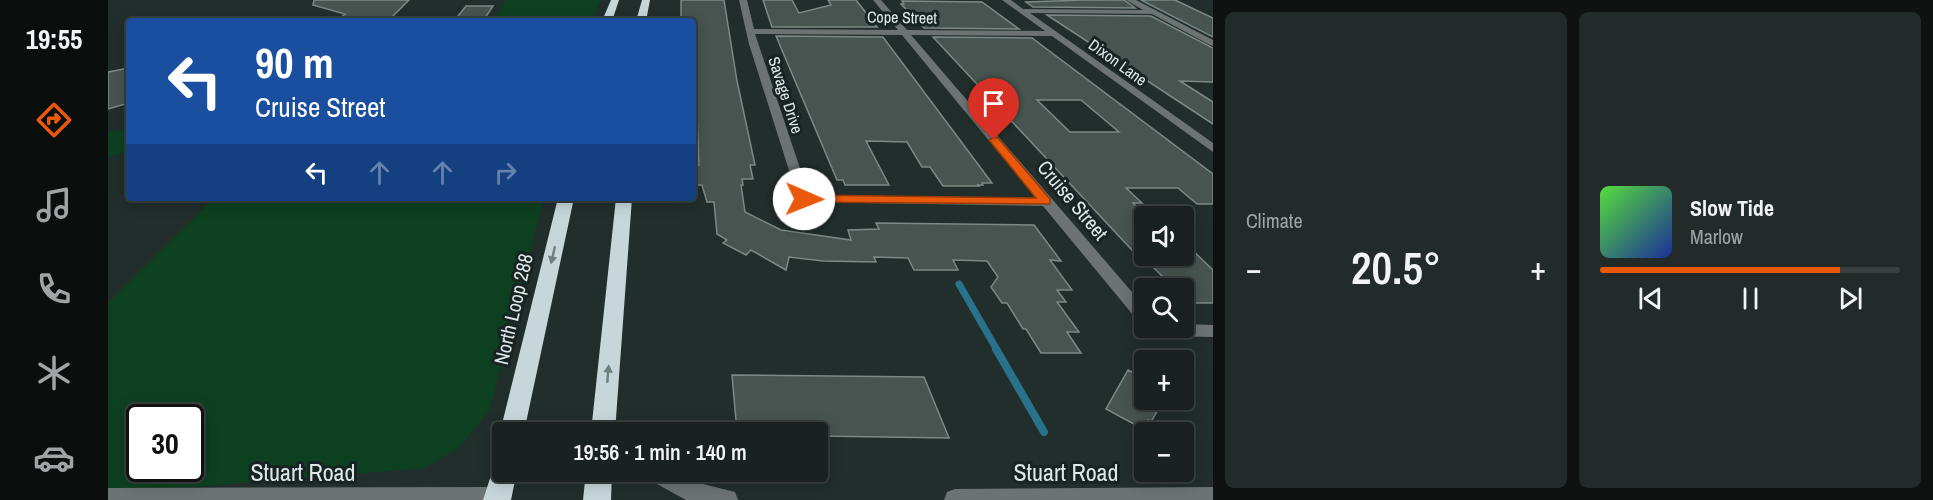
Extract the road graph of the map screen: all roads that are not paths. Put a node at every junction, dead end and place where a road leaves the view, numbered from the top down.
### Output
1 (615, 0) edge
2 (646, 0) edge
3 (743, 0) edge
4 (877, 0) edge
5 (1005, 0) edge
6 (1130, 0) edge
7 (1021, 11) junction
8 (1153, 12) junction
9 (609, 18) edge
10 (643, 18) edge
11 (750, 31) junction
12 (904, 33) junction
13 (1053, 34) junction
14 (1213, 43) edge
15 (1213, 148) edge
16 (565, 201) edge
17 (624, 201) edge
18 (1046, 202) junction
19 (1134, 304) edge
20 (1194, 329) edge
21 (1213, 331) edge
22 (606, 402) junction
23 (514, 422) edge
24 (604, 422) edge
25 (613, 422) edge
26 (501, 482) edge
27 (599, 482) edge
28 (674, 482) edge
29 (1213, 498) edge
30 (108, 499) edge
31 (497, 499) edge
32 (597, 500) edge
33 (727, 500) edge
34 (955, 500) edge

1 - 9 highway
2 - 10 highway
3 - 11 street, Savage Drive
4 - 12 street, Cruise Street
5 - 7 street, Dixon Lane
6 - 8 street
7 - 8 street
7 - 13 street, Dixon Lane
8 - 14 street
11 - 12 street, Cope Street
11 - 18 street, Savage Drive
12 - 13 street, Cope Street
12 - 18 street, Cruise Street
13 - 15 street, Dixon Lane
16 -> 23 highway, North Loop 288
22 -> 17 highway
18 - 19 street, Cruise Street
20 - 21 street
22 - 24 highway
22 - 25 street
26 - 31 highway
27 - 32 highway
28 - 33 street
29 - 34 street, Stuart Road
30 - 31 street, Stuart Road

